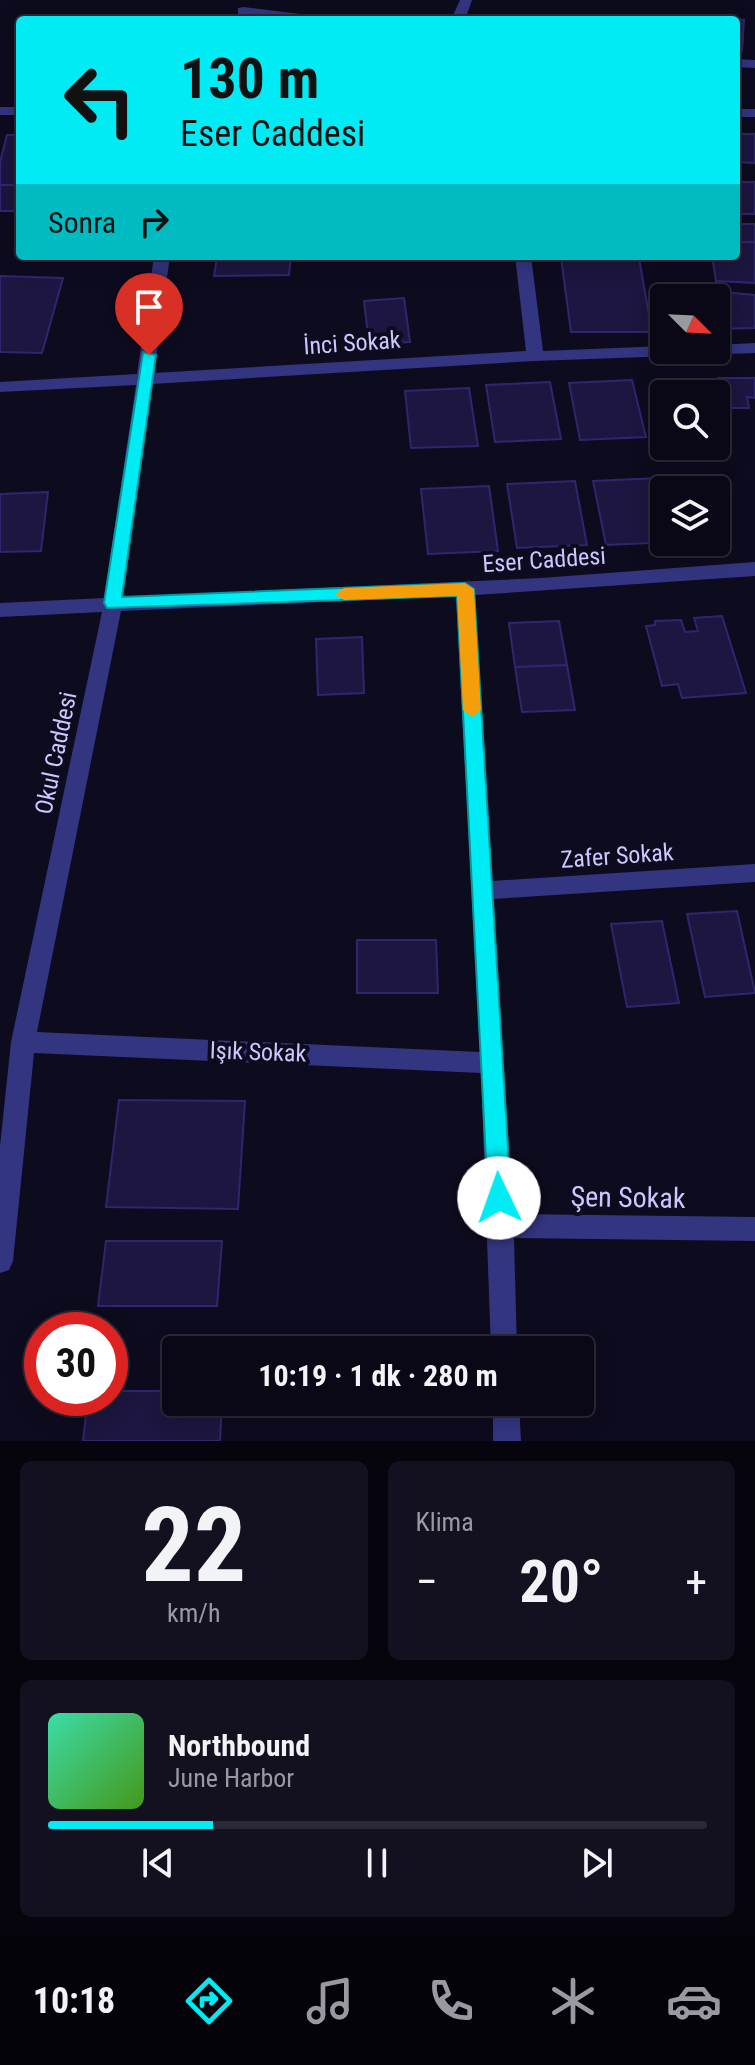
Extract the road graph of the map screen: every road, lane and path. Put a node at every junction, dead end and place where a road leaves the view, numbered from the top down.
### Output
1 (243, 10) edge
2 (287, 16) edge
3 (161, 260) edge
4 (523, 260) edge
5 (755, 348) edge
6 (730, 349) edge
7 (650, 352) edge
8 (535, 356) junction
9 (145, 381) junction
10 (0, 387) edge
11 (755, 569) edge
12 (465, 589) junction
13 (113, 603) junction
14 (0, 610) edge
15 (755, 873) edge
16 (482, 891) junction
17 (23, 1042) junction
18 (492, 1063) junction
19 (3, 1208) edge
20 (501, 1226) junction
21 (755, 1229) edge
22 (0, 1261) edge
23 (504, 1336) edge
24 (506, 1416) edge
25 (507, 1441) edge

1 - 2 street
3 - 9 street, Okul Caddesi
4 - 8 street
5 - 6 street
7 - 8 street, İnci Sokak
8 - 9 street, İnci Sokak
9 - 10 street, İnci Sokak
9 - 13 street, Okul Caddesi
11 - 12 street, Eser Caddesi
12 - 13 street, Eser Caddesi
12 - 16 street
13 - 14 street, Eser Caddesi
13 - 17 street, Okul Caddesi
15 - 16 street, Zafer Sokak
16 - 18 street
17 - 18 street, Işık Sokak
17 - 19 street, Okul Caddesi
18 - 20 street
19 - 22 street, Okul Caddesi
20 - 21 street, Şen Sokak
20 - 23 street
24 - 25 street

